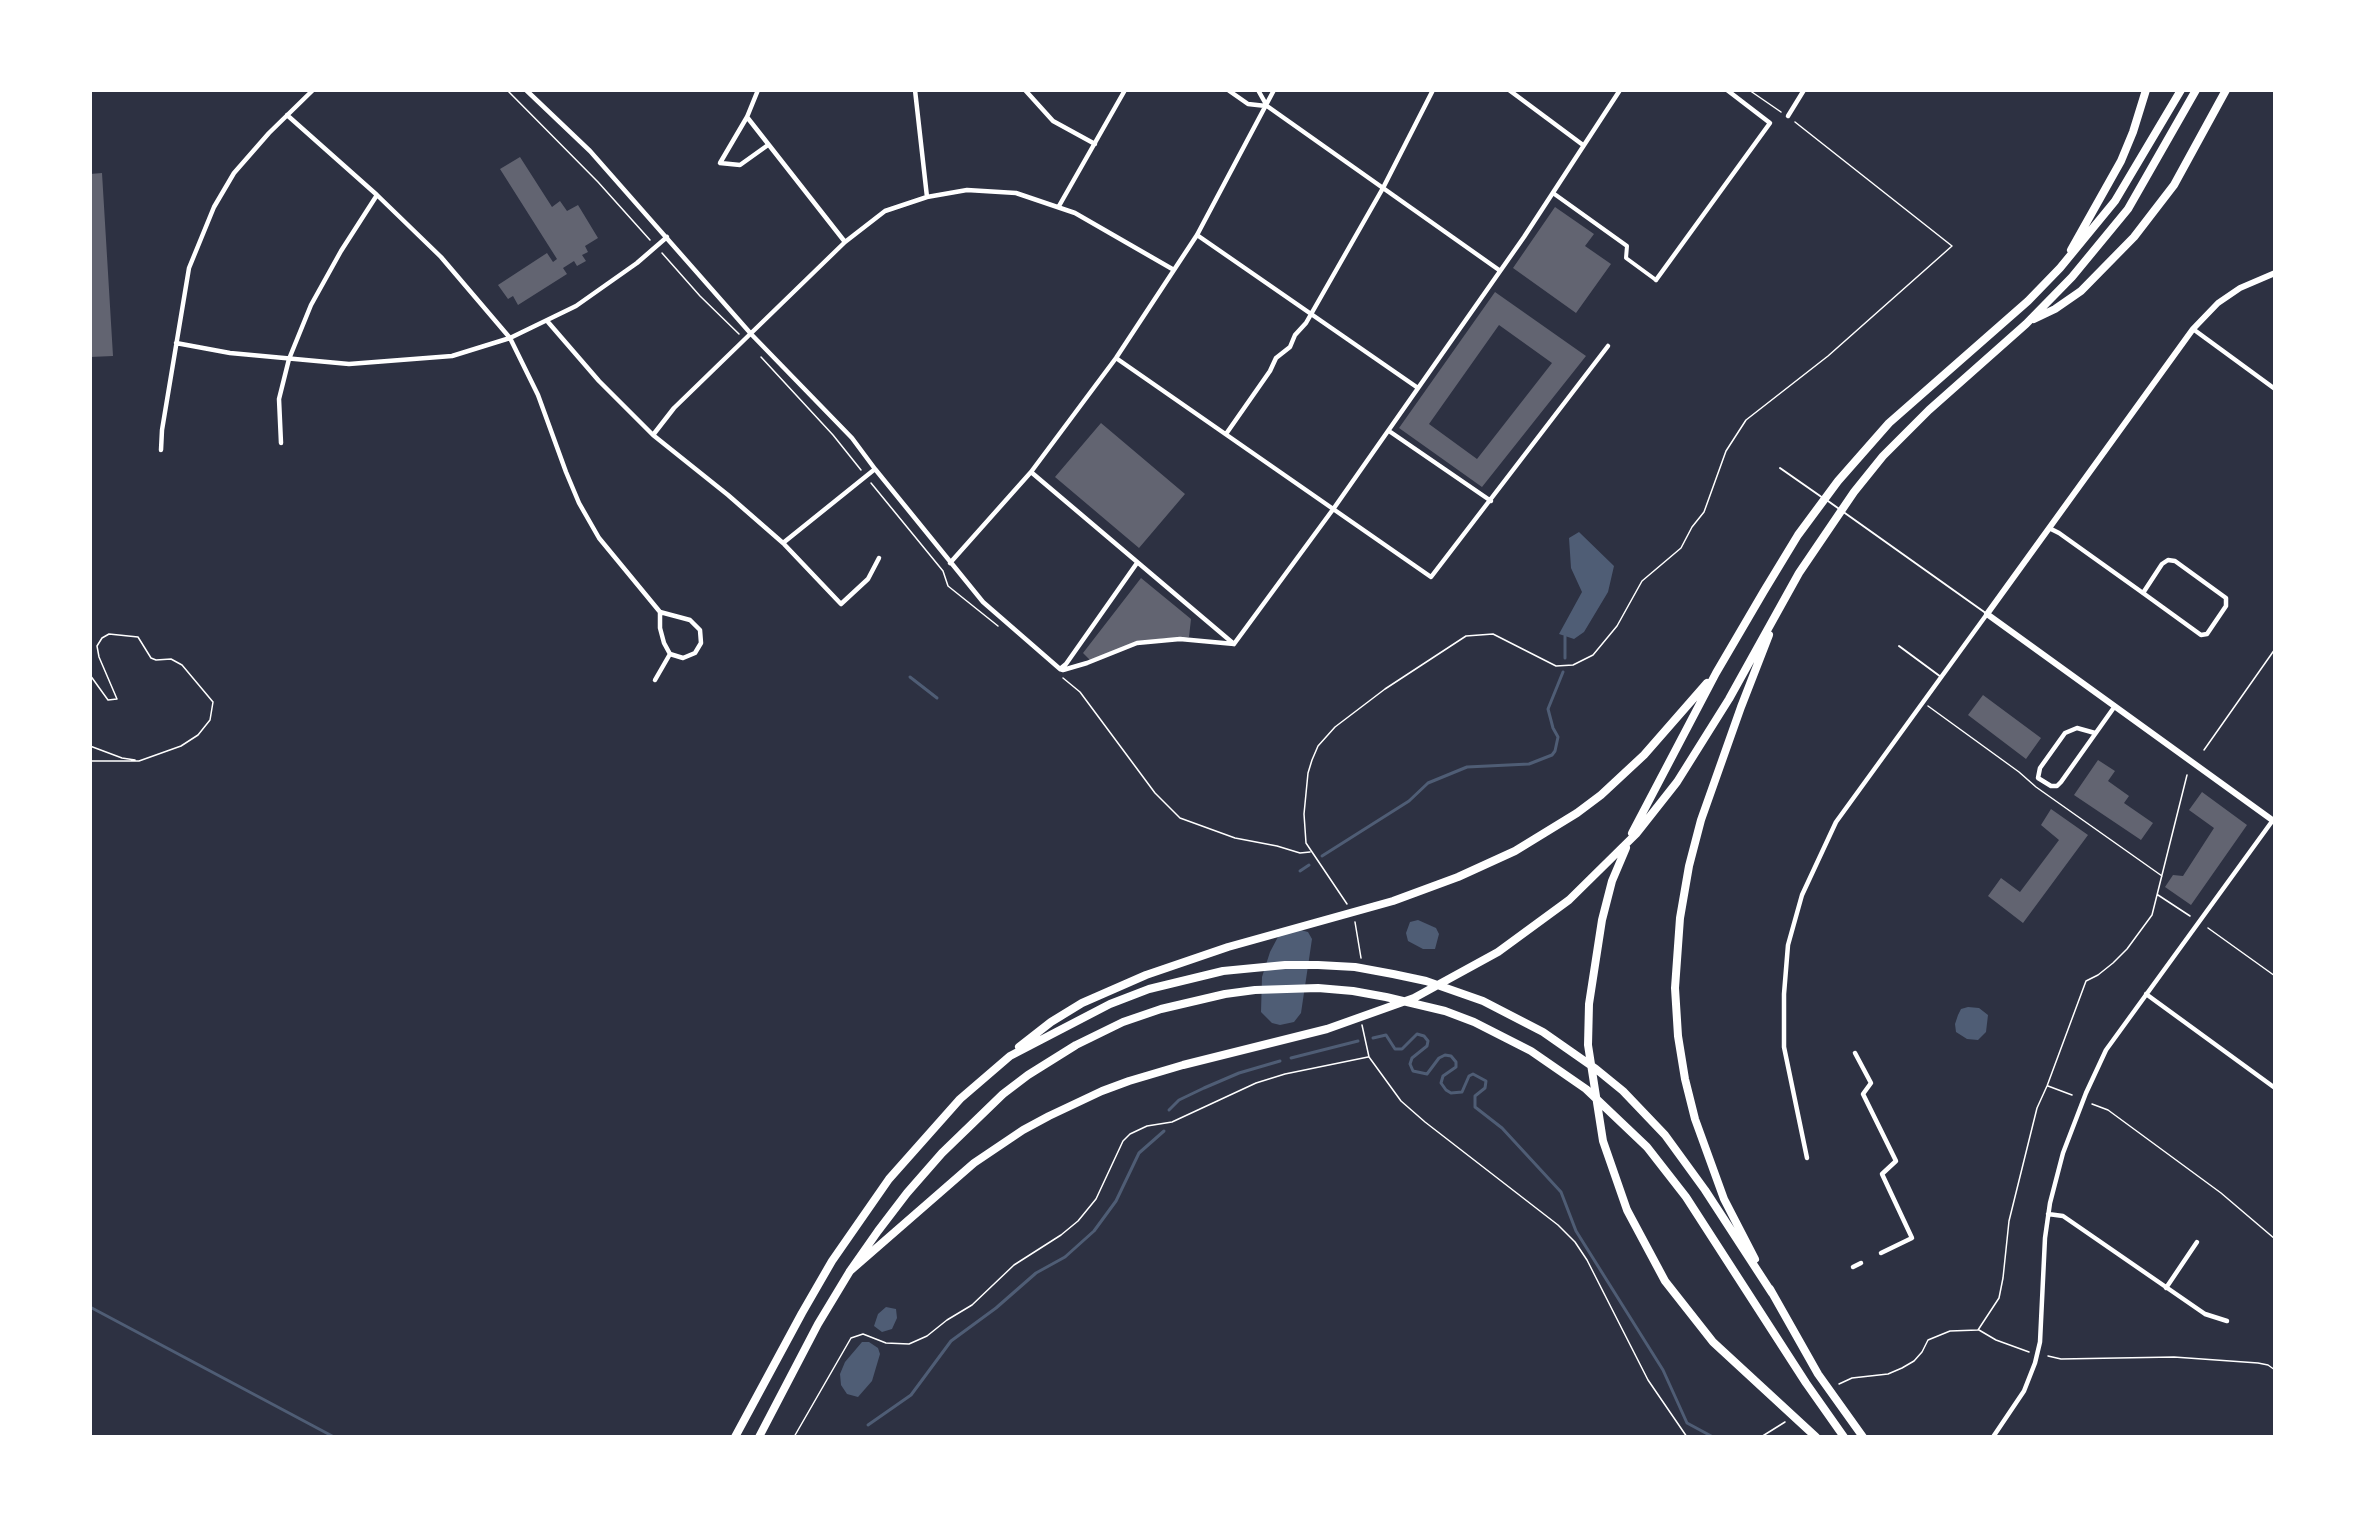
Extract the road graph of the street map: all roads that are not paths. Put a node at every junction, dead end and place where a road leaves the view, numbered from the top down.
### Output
1 (313, 90) edge
2 (526, 90) edge
3 (537, 90) edge
4 (758, 90) edge
5 (915, 90) edge
6 (1025, 90) edge
7 (1125, 90) edge
8 (1228, 90) edge
9 (1258, 90) edge
10 (1274, 90) edge
11 (1433, 90) edge
12 (1509, 90) edge
13 (1620, 90) edge
14 (1727, 90) edge
15 (1804, 90) edge
16 (2146, 90) edge
17 (2181, 90) edge
18 (2196, 90) edge
19 (2226, 90) edge
20 (533, 96) junction
21 (1267, 106) junction
22 (287, 115) junction
23 (1788, 116) road end
24 (747, 117) junction
25 (1095, 144) junction
26 (768, 145) junction
27 (1583, 145) junction
28 (1383, 188) junction
29 (1553, 193) junction
30 (377, 195) junction
31 (927, 197) junction
32 (1059, 206) junction
33 (1197, 235) junction
34 (667, 237) junction
35 (845, 242) junction
36 (2060, 268) junction
37 (1174, 270) junction
38 (1499, 270) junction
39 (2275, 273) edge
40 (1656, 280) joint
41 (1310, 313) junction
42 (548, 322) junction
43 (2026, 324) junction
44 (2193, 329) junction
45 (752, 335) junction
46 (510, 338) junction
47 (176, 343) junction
48 (1608, 346) dead end
49 (1116, 358) junction
50 (289, 359) junction
51 (1418, 388) junction
52 (2275, 389) edge
53 (1389, 431) junction
54 (1226, 434) junction
55 (653, 435) junction
56 (280, 443) dead end
57 (161, 450) dead end
58 (1780, 468) dead end
59 (875, 469) junction
60 (1031, 472) junction
61 (1491, 501) junction
62 (1334, 508) junction
63 (2049, 528) junction
64 (783, 543) junction
65 (879, 558) dead end
66 (950, 563) junction
67 (1137, 563) junction
68 (2143, 593) junction
69 (1781, 604) junction
70 (660, 612) junction
71 (1987, 614) junction
72 (1234, 644) junction
73 (1899, 646) dead end
74 (670, 654) junction
75 (1060, 669) junction
76 (1716, 673) junction
77 (1941, 677) junction
78 (655, 680) dead end
79 (2115, 706) junction
80 (2095, 733) junction
81 (2274, 821) edge
82 (2146, 994) junction
83 (1855, 1053) dead end
84 (1010, 1056) junction
85 (2275, 1088) edge
86 (1807, 1158) dead end
87 (2048, 1214) junction
88 (2197, 1242) dead end
89 (1881, 1253) dead end
90 (1862, 1263) dead end
91 (1853, 1267) dead end
92 (850, 1271) junction
93 (2166, 1288) junction
94 (1772, 1293) junction
95 (2227, 1322) dead end
96 (735, 1437) edge
97 (759, 1437) edge
98 (1816, 1437) edge
99 (1844, 1437) edge
100 (1863, 1437) edge
101 (1993, 1437) edge

1 - 22 street
2 - 20 street
3 - 20 street
4 - 24 street
5 - 31 street
6 - 25 street
7 - 25 street
8 - 21 street
9 - 21 street
10 - 21 street
11 - 28 street
12 - 27 street
13 - 27 street
14 - 40 street
15 - 23 street
16 - 36 highway
17 - 36 highway
18 - 43 highway
19 - 43 highway
20 - 34 street
21 - 28 street
21 - 33 street
22 - 30 street
22 - 47 street
24 - 26 street
24 - 26 street
25 - 32 street
26 - 35 street
27 - 29 street
28 - 38 street
28 - 41 street
29 - 38 street
29 - 40 street
30 - 46 street
30 - 50 street
31 - 32 street
31 - 35 street
32 - 37 street
33 - 37 street
33 - 41 street
34 - 42 street
34 - 45 street
35 - 45 street
36 - 76 highway
37 - 49 street
38 - 51 street
39 - 44 street
41 - 51 street
41 - 54 street
42 - 46 street
42 - 55 street
43 - 69 highway
44 - 52 street
44 - 63 street
45 - 55 street
45 - 59 street
46 - 50 street
46 - 70 street
47 - 50 street
47 - 57 street
48 - 61 street
49 - 54 street
49 - 60 street
50 - 56 street
51 - 53 street
53 - 61 street
53 - 62 street
54 - 62 street
55 - 64 street
58 - 71 lane
59 - 64 street
59 - 66 street
60 - 66 street
60 - 67 street
61 - 62 street
62 - 72 street
63 - 68 street
63 - 71 street
64 - 65 street
66 - 75 street
67 - 72 street
67 - 75 street
68 - 68 street
69 - 92 highway
69 - 94 highway
70 - 74 street
70 - 74 street
71 - 77 street
71 - 79 street
72 - 75 street
73 - 77 lane
74 - 78 street
76 - 84 highway
76 - 98 highway
77 - 86 street
79 - 80 street
79 - 81 street
80 - 80 street
81 - 82 street
82 - 85 street
82 - 87 street
83 - 89 street
84 - 94 highway
84 - 96 highway
87 - 93 street
87 - 101 street
88 - 93 street
90 - 91 street
92 - 97 highway
92 - 99 highway
93 - 95 street
94 - 100 highway

